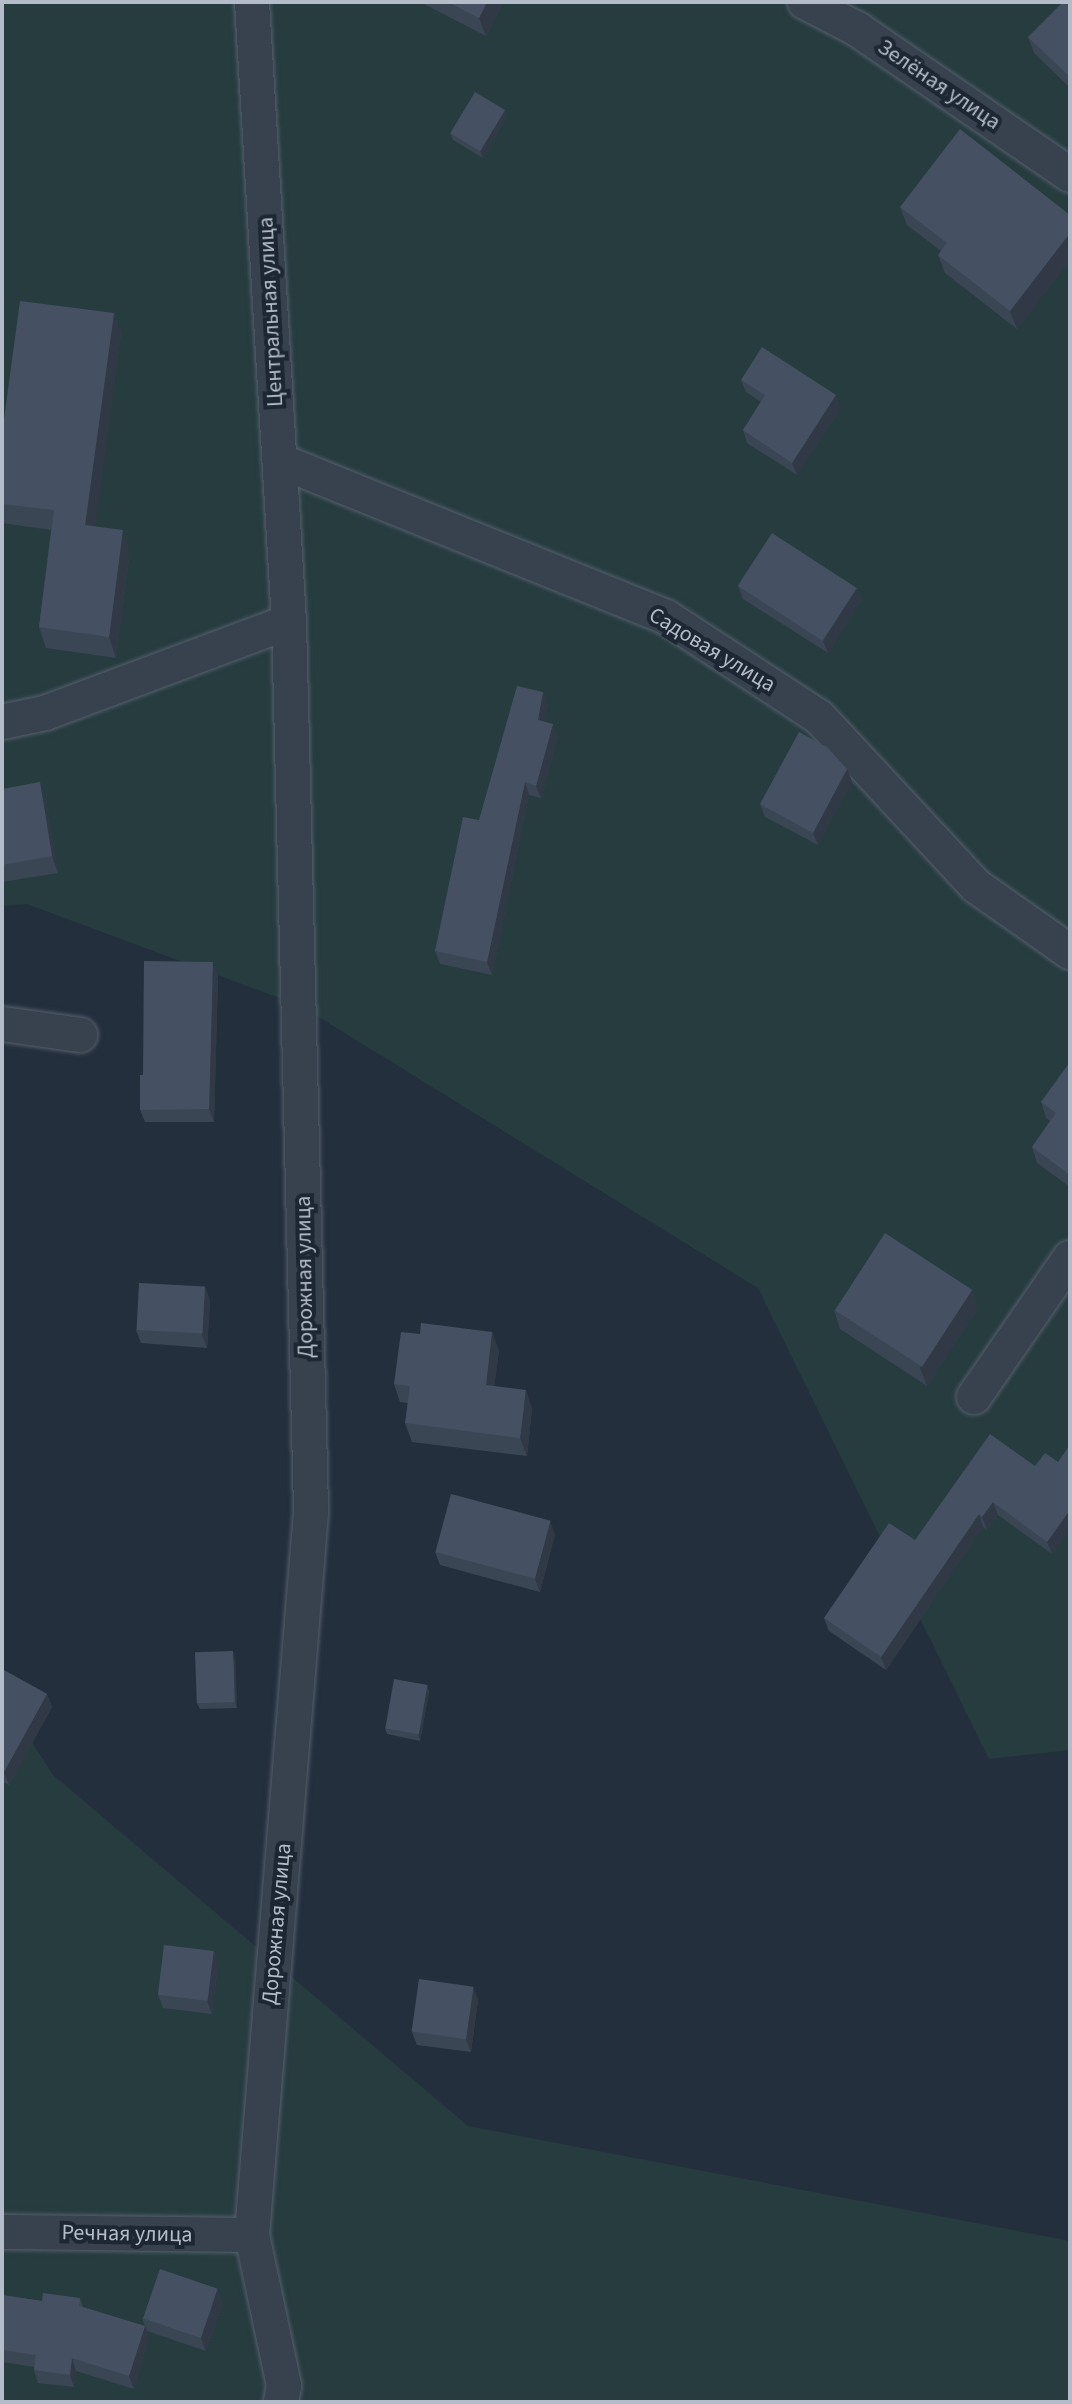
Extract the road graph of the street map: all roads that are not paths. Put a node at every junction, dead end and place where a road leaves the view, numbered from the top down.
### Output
1 (252, 2) edge
2 (805, 2) edge
3 (1070, 175) edge
4 (280, 461) junction
5 (289, 622) junction
6 (2, 722) edge
7 (1070, 952) edge
8 (2, 1024) edge
9 (80, 1035) dead end
10 (1070, 1258) edge
11 (974, 1397) dead end
12 (2, 2232) edge
13 (252, 2235) junction
14 (281, 2402) edge

1 - 4 street, Центральная улица
2 - 3 street, Зелёная улица
4 - 5 street, Центральная улица
4 - 7 street, Садовая улица
5 - 6 street
5 - 13 street, Дорожная улица
8 - 9 street
10 - 11 street
12 - 13 street, Речная улица
13 - 14 street, Дорожная улица

